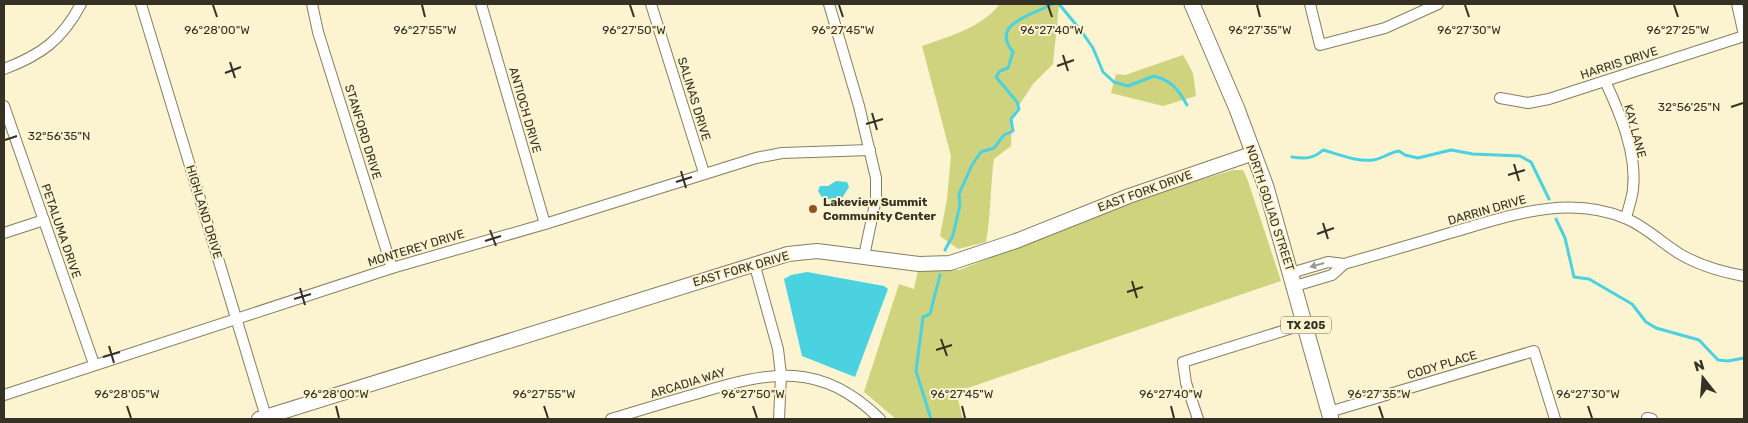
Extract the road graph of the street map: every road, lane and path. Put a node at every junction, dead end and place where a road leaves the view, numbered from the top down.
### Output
1 (81, 4) edge
2 (141, 4) edge
3 (312, 4) edge
4 (481, 4) edge
5 (651, 4) edge
6 (829, 4) edge
7 (1192, 4) edge
8 (1310, 4) edge
9 (1438, 4) edge
10 (1737, 4) edge
11 (1744, 36) edge
12 (4, 69) edge
13 (1605, 82) junction
14 (1500, 98) dead end
15 (4, 106) edge
16 (870, 150) junction
17 (1254, 153) junction
18 (704, 173) junction
19 (1626, 218) junction
20 (44, 220) junction
21 (544, 224) junction
22 (4, 233) edge
23 (864, 256) junction
24 (754, 263) junction
25 (392, 268) junction
26 (1744, 276) edge
27 (1293, 279) junction
28 (236, 318) junction
29 (1305, 324) junction
30 (94, 364) junction
31 (781, 375) junction
32 (4, 395) edge
33 (1330, 415) edge
34 (264, 418) edge
35 (611, 419) edge
36 (779, 419) edge
37 (880, 419) edge
38 (1198, 419) edge
39 (1554, 419) edge

1 - 12 street
2 - 28 street, HIGHLAND DRIVE
3 - 25 street, STANFORD DRIVE
4 - 21 street, ANTIOCH DRIVE
5 - 18 street, SALINAS DRIVE
6 - 16 street
7 - 17 main road, NORTH GOLIAD STREET / TX 205
8 - 9 street
10 - 11 street
11 - 13 street, HARRIS DRIVE
13 - 14 street, HARRIS DRIVE
13 - 19 street, KAY LANE
15 - 20 street, PETALUMA DRIVE
16 - 18 street, MONTEREY DRIVE
16 - 23 street
17 - 23 street, EAST FORK DRIVE
17 - 27 main road, NORTH GOLIAD STREET / TX 205
18 - 21 street, MONTEREY DRIVE
19 - 26 street, DARRIN DRIVE
19 - 27 street, DARRIN DRIVE
20 - 22 street
20 - 30 street, PETALUMA DRIVE
21 - 25 street, MONTEREY DRIVE
23 - 24 street, EAST FORK DRIVE
24 - 31 street
24 - 34 street, EAST FORK DRIVE
25 - 28 street, MONTEREY DRIVE
27 - 29 main road, NORTH GOLIAD STREET / TX 205
28 - 30 street, MONTEREY DRIVE
28 - 34 street, HIGHLAND DRIVE
29 - 33 main road, NORTH GOLIAD STREET / TX 205
29 - 38 street
30 - 32 street, MONTEREY DRIVE
31 - 35 street, ARCADIA WAY
31 - 36 street
31 - 37 street, ARCADIA WAY
33 - 39 street, CODY PLACE

